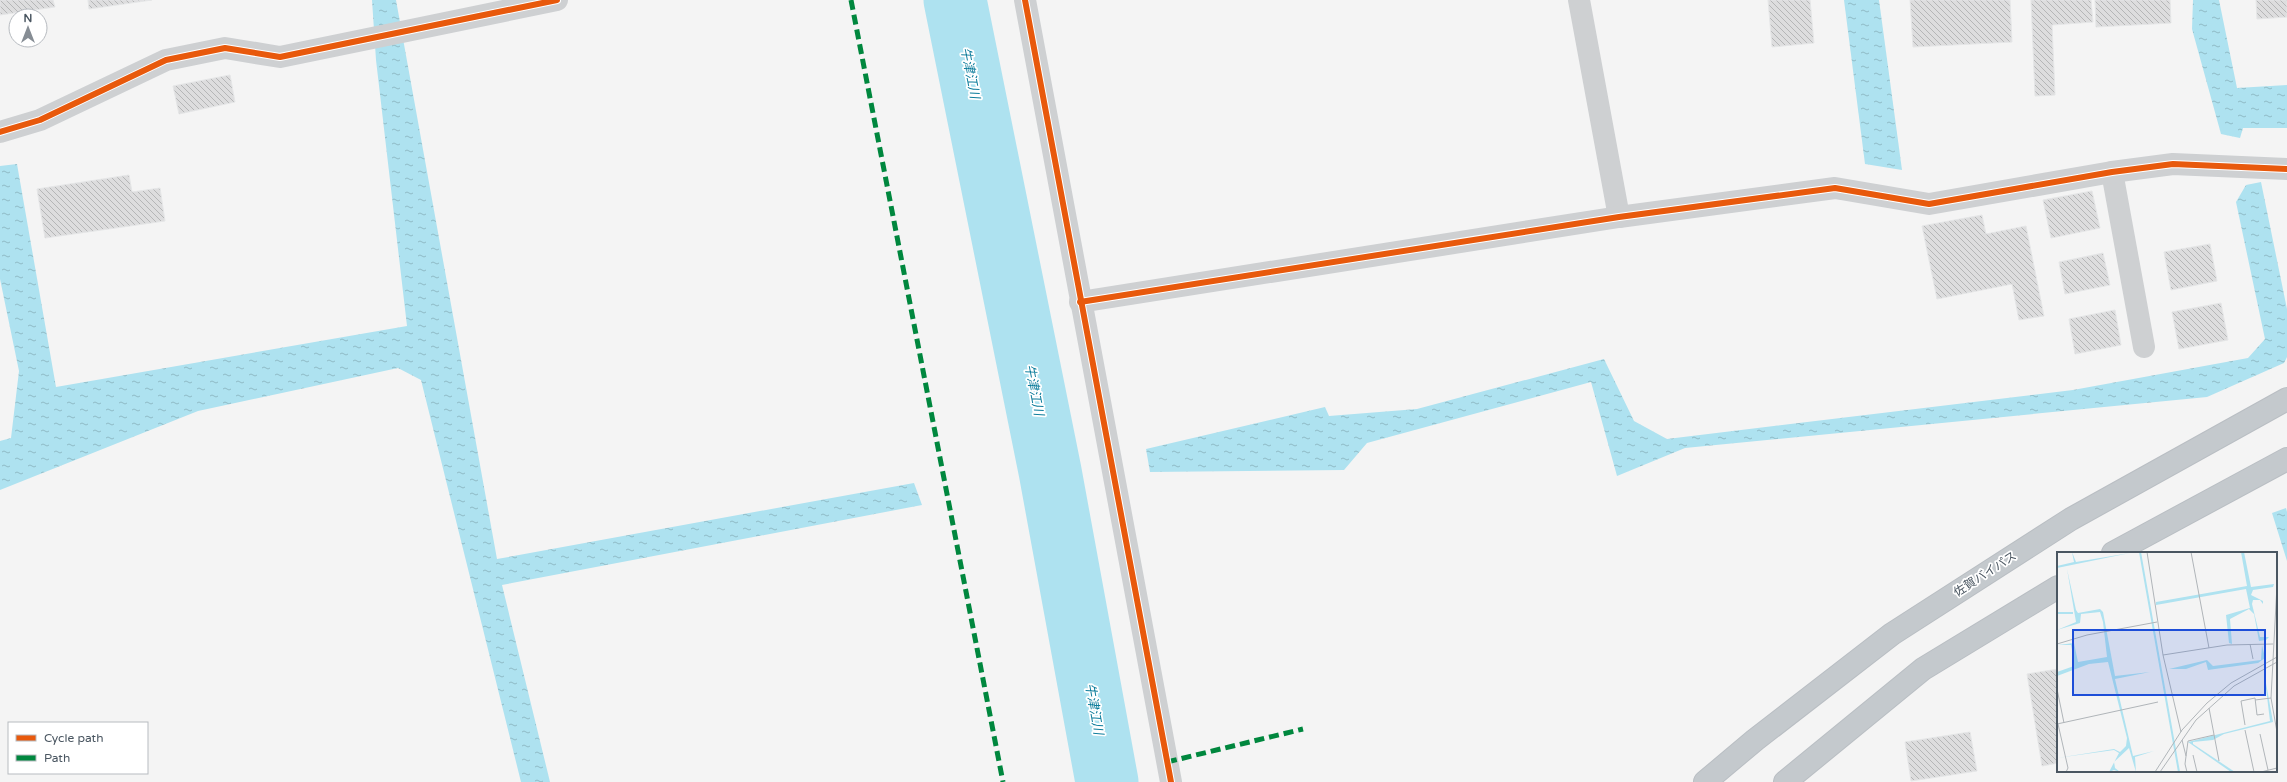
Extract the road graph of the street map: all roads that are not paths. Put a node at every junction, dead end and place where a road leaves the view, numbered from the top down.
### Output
1 (557, 0) edge
2 (1024, 0) edge
3 (1579, 0) edge
4 (0, 132) edge
5 (2287, 169) edge
6 (2112, 172) junction
7 (1619, 217) junction
8 (1080, 302) junction
9 (2144, 347) dead end
10 (2287, 399) edge
11 (2287, 458) edge
12 (2116, 552) edge
13 (2057, 588) edge
14 (1171, 782) edge
15 (1705, 782) edge
16 (1785, 782) edge

1 - 4 street
2 - 8 street
3 - 7 street
5 - 6 street
6 - 7 street
6 - 9 street
7 - 8 street
8 - 14 street
10 - 15 highway, 佐賀バイパス
11 - 12 highway
13 - 16 highway

